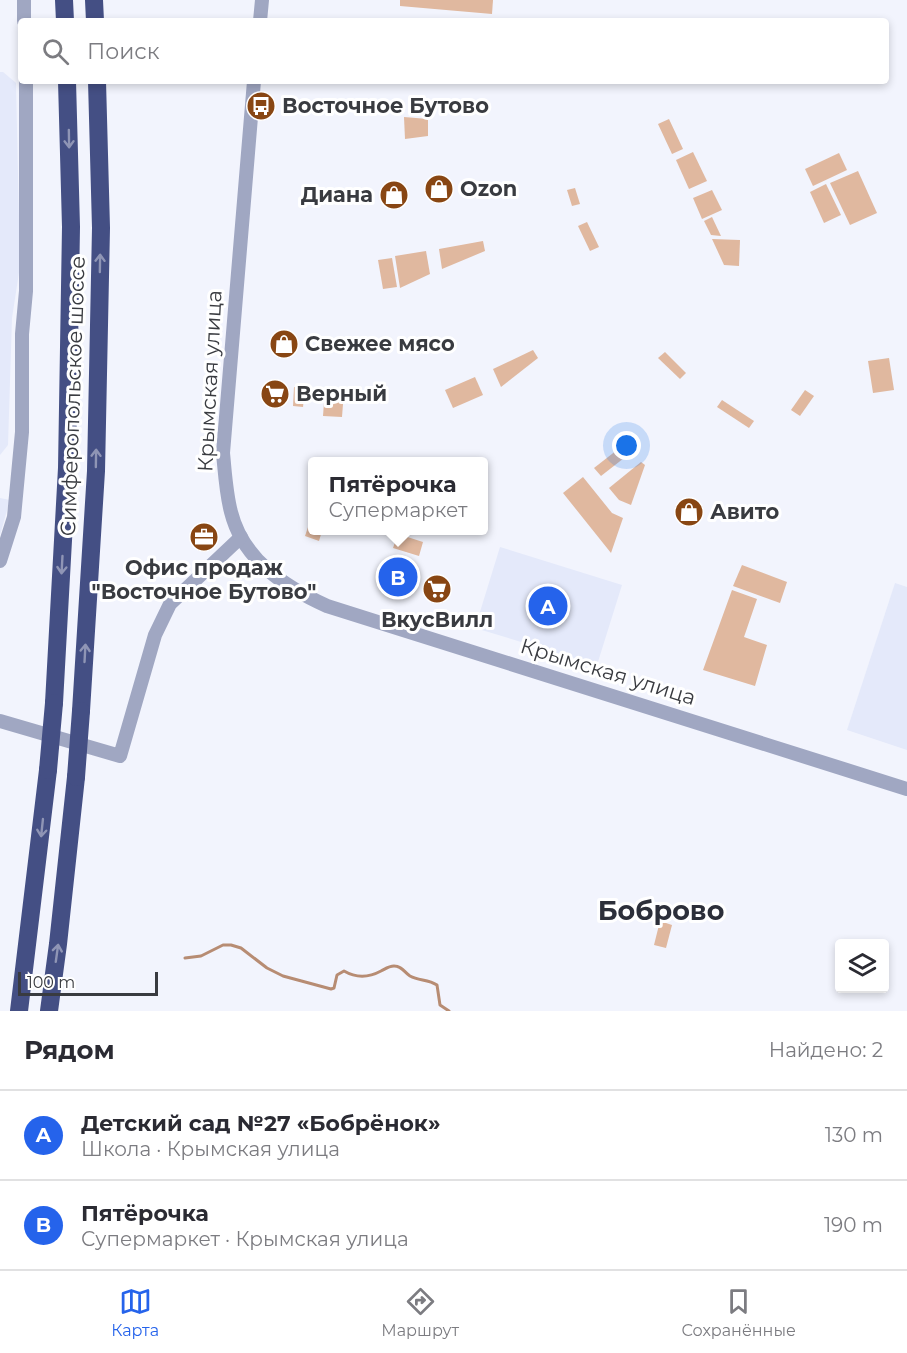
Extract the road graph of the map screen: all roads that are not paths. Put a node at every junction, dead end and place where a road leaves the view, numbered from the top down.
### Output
1 (24, 0) edge
2 (64, 0) edge
3 (94, 0) edge
4 (262, 0) edge
5 (24, 18) edge
6 (65, 18) edge
7 (95, 18) edge
8 (260, 18) edge
9 (26, 84) edge
10 (67, 84) edge
11 (97, 84) edge
12 (254, 84) edge
13 (241, 537) junction
14 (0, 561) edge
15 (0, 721) edge
16 (907, 789) edge
17 (19, 1011) edge
18 (49, 1011) edge

1 - 5 street
2 - 6 highway
3 - 7 highway
4 - 8 street
9 - 14 street
10 -> 17 highway, Симферопольское шоссе, bridge
18 -> 11 highway, Симферопольское шоссе, bridge
12 - 13 street, Крымская улица
13 - 15 street
13 - 16 street, Крымская улица

